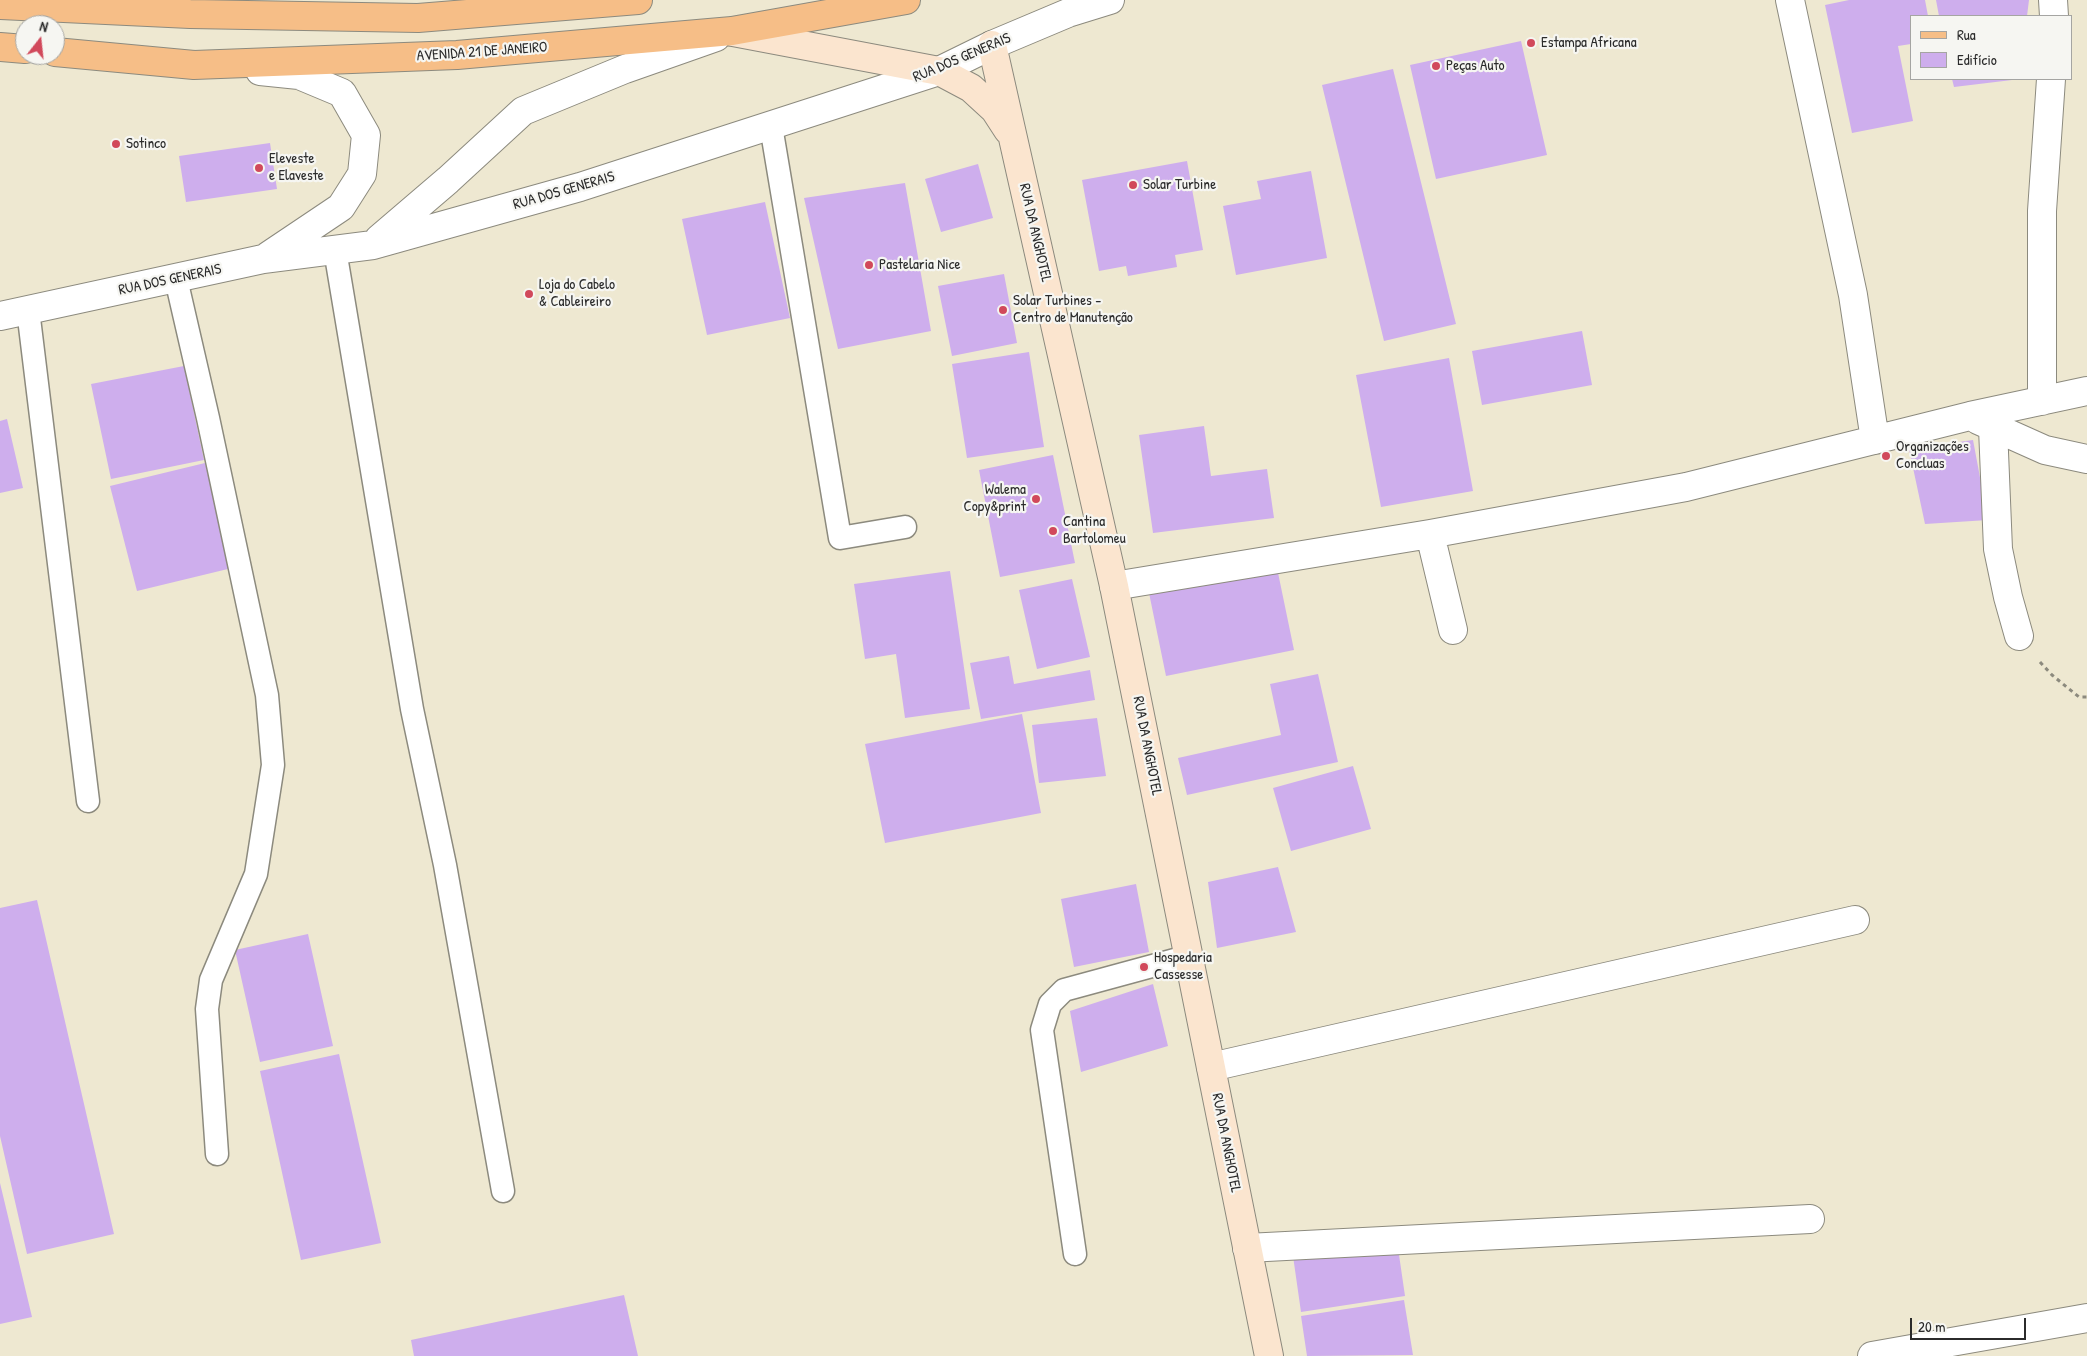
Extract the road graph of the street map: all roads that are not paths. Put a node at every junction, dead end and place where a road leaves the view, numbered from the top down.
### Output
1 (638, 0) edge
2 (906, 0) edge
3 (1110, 0) edge
4 (1790, 0) edge
5 (2054, 0) edge
6 (609, 2) edge
7 (0, 5) edge
8 (2054, 15) edge
9 (732, 31) junction
10 (992, 44) junction
11 (0, 47) edge
12 (15, 49) edge
13 (65, 53) edge
14 (194, 65) junction
15 (940, 71) junction
16 (2051, 80) edge
17 (771, 126) junction
18 (1013, 139) junction
19 (373, 245) junction
20 (335, 250) junction
21 (263, 259) junction
22 (176, 279) junction
23 (28, 310) junction
24 (0, 316) edge
25 (2087, 392) edge
26 (2042, 401) junction
27 (1982, 422) junction
28 (1875, 440) junction
29 (2087, 459) edge
30 (905, 527) dead end
31 (1430, 534) junction
32 (1114, 586) junction
33 (1453, 630) dead end
34 (2020, 636) road end
35 (88, 801) dead end
36 (1855, 920) dead end
37 (1189, 956) junction
38 (1211, 1067) junction
39 (217, 1154) dead end
40 (503, 1191) dead end
41 (1810, 1219) dead end
42 (1247, 1248) junction
43 (1075, 1254) dead end
44 (2087, 1318) edge
45 (1885, 1355) edge
46 (1269, 1356) edge

1 - 6 main road
2 - 9 main road, AVENIDA 21 DE JANEIRO
3 - 10 street, RUA DOS GENERAIS
4 - 28 street
5 - 8 street
6 - 7 main road
9 - 14 main road, AVENIDA 21 DE JANEIRO
9 - 15 main road, RUA DA ANGHOTEL
9 - 19 street
10 - 15 street, RUA DOS GENERAIS
10 - 18 main road, RUA DA ANGHOTEL
11 - 12 main road
13 - 14 main road, AVENIDA 21 DE JANEIRO
14 - 21 street
15 - 17 street, RUA DOS GENERAIS
15 - 18 main road, RUA DA ANGHOTEL
16 - 26 street
17 - 19 street, RUA DOS GENERAIS
17 - 30 lane
18 - 32 main road, RUA DA ANGHOTEL
19 - 20 street, RUA DOS GENERAIS
20 - 21 street, RUA DOS GENERAIS
20 - 40 lane
21 - 22 street, RUA DOS GENERAIS
22 - 23 street, RUA DOS GENERAIS
22 - 39 lane
23 - 24 street, RUA DOS GENERAIS
23 - 35 lane
25 - 26 street
26 - 27 street
27 - 28 street
27 - 29 street
27 - 34 street
28 - 31 street
31 - 32 street
31 - 33 street
32 - 37 main road, RUA DA ANGHOTEL
36 - 38 street
37 - 38 main road, RUA DA ANGHOTEL
37 - 43 lane
38 - 42 main road, RUA DA ANGHOTEL
41 - 42 street
42 - 46 main road, RUA DA ANGHOTEL
44 - 45 street

